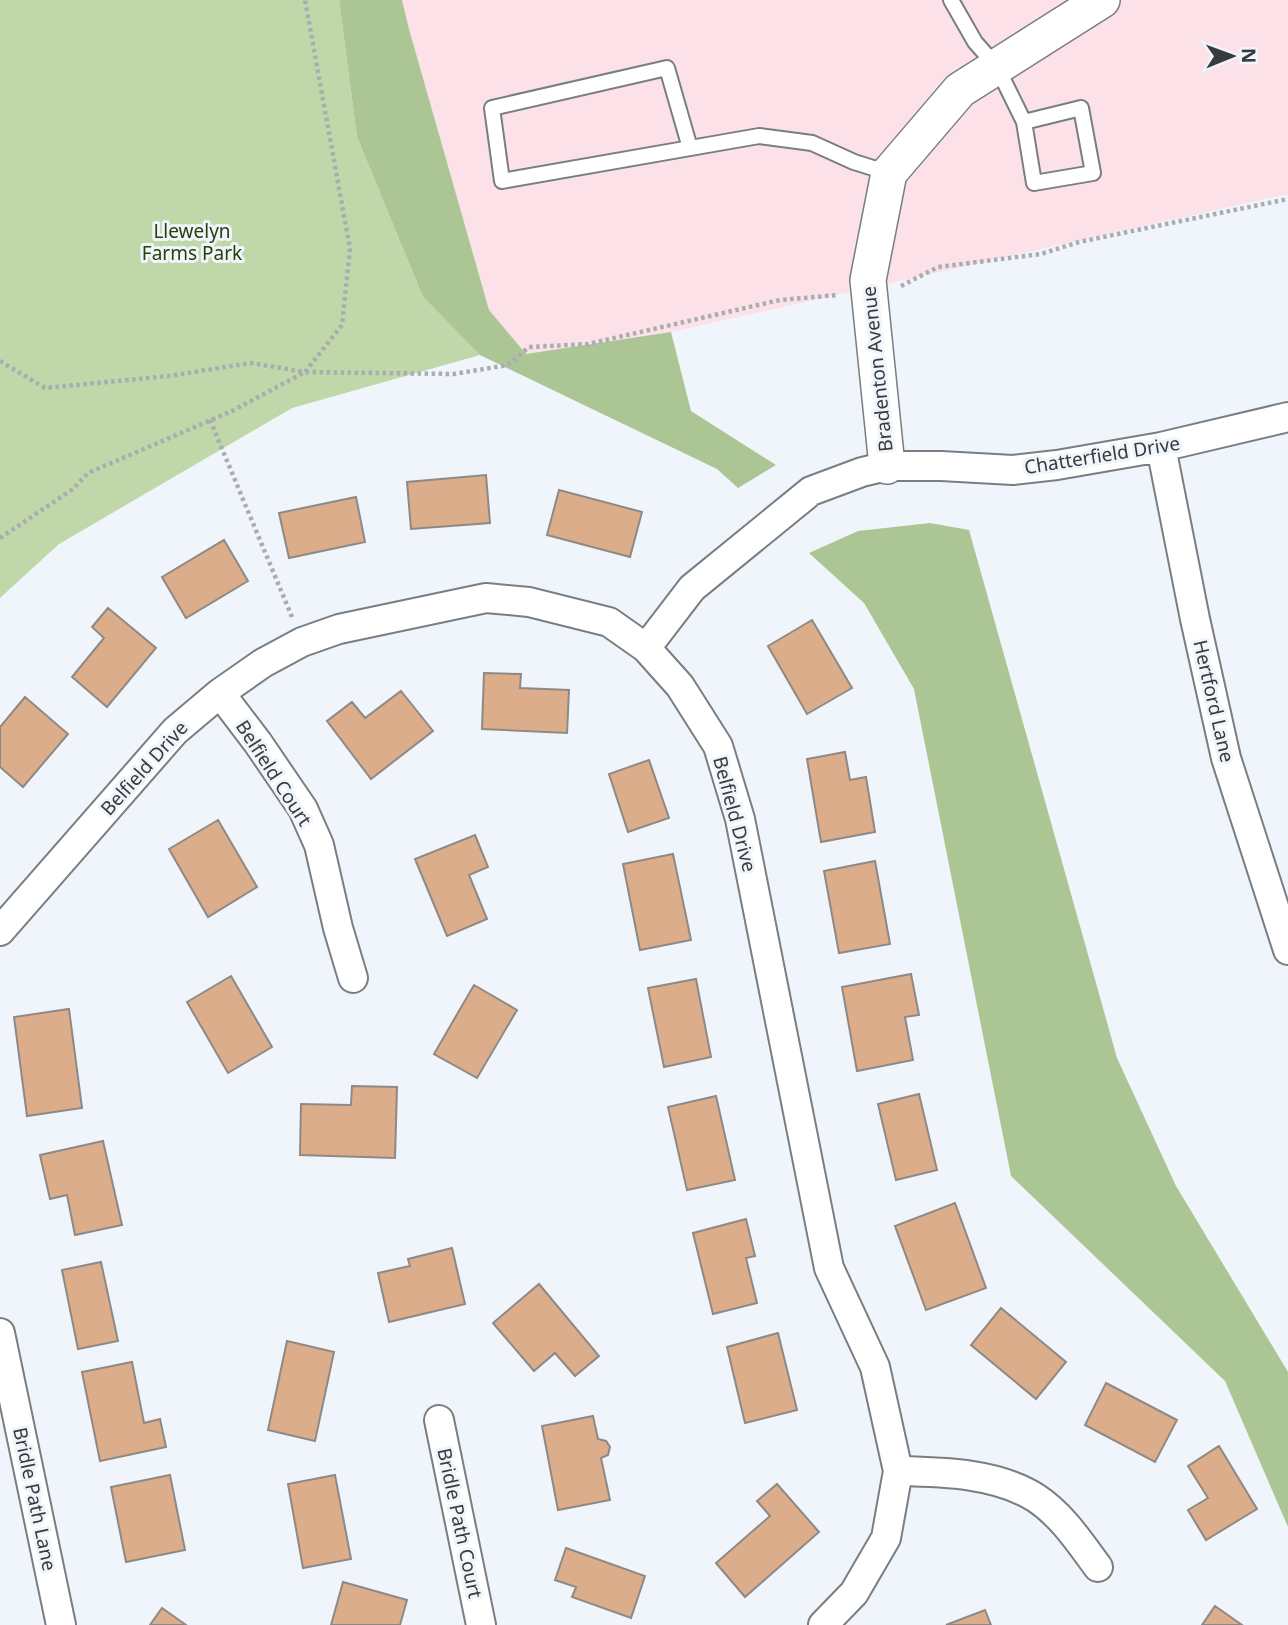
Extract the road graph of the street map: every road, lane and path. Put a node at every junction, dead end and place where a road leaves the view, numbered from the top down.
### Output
1 (305, 0) edge
2 (951, 0) edge
3 (1102, 0) edge
4 (997, 67) junction
5 (1024, 122) junction
6 (690, 148) junction
7 (889, 173) junction
8 (1288, 199) edge
9 (869, 292) junction
10 (0, 361) edge
11 (305, 372) junction
12 (1288, 417) edge
13 (210, 420) junction
14 (1161, 447) junction
15 (887, 466) junction
16 (0, 538) edge
17 (302, 642) junction
18 (646, 648) junction
19 (220, 693) junction
20 (0, 931) edge
21 (1288, 950) edge
22 (353, 978) dead end
23 (0, 1332) edge
24 (439, 1420) dead end
25 (898, 1471) junction
26 (1098, 1567) dead end
27 (61, 1625) edge
28 (481, 1625) edge
29 (823, 1625) edge

1 - 11 path
2 - 4 lane
3 - 4 street, Bradenton Avenue
4 - 5 lane
4 - 7 street, Bradenton Avenue
5 - 5 lane
6 - 6 lane
6 - 7 lane
7 - 9 street, Bradenton Avenue
8 - 9 path
9 - 11 path
9 - 15 street, Bradenton Avenue
10 - 11 path
11 - 13 path
12 - 14 street, Chatterfield Drive
13 - 16 path
13 - 17 path
14 - 15 street, Chatterfield Drive
14 - 21 street, Hertford Lane
15 - 18 street, Chatterfield Drive
17 - 18 street, Belfield Drive
17 - 19 street, Belfield Drive
18 - 25 street, Belfield Drive
19 - 20 street, Belfield Drive
19 - 22 street, Belfield Court
23 - 27 street, Bridle Path Lane
24 - 28 street, Bridle Path Court
25 - 26 street
25 - 29 street

